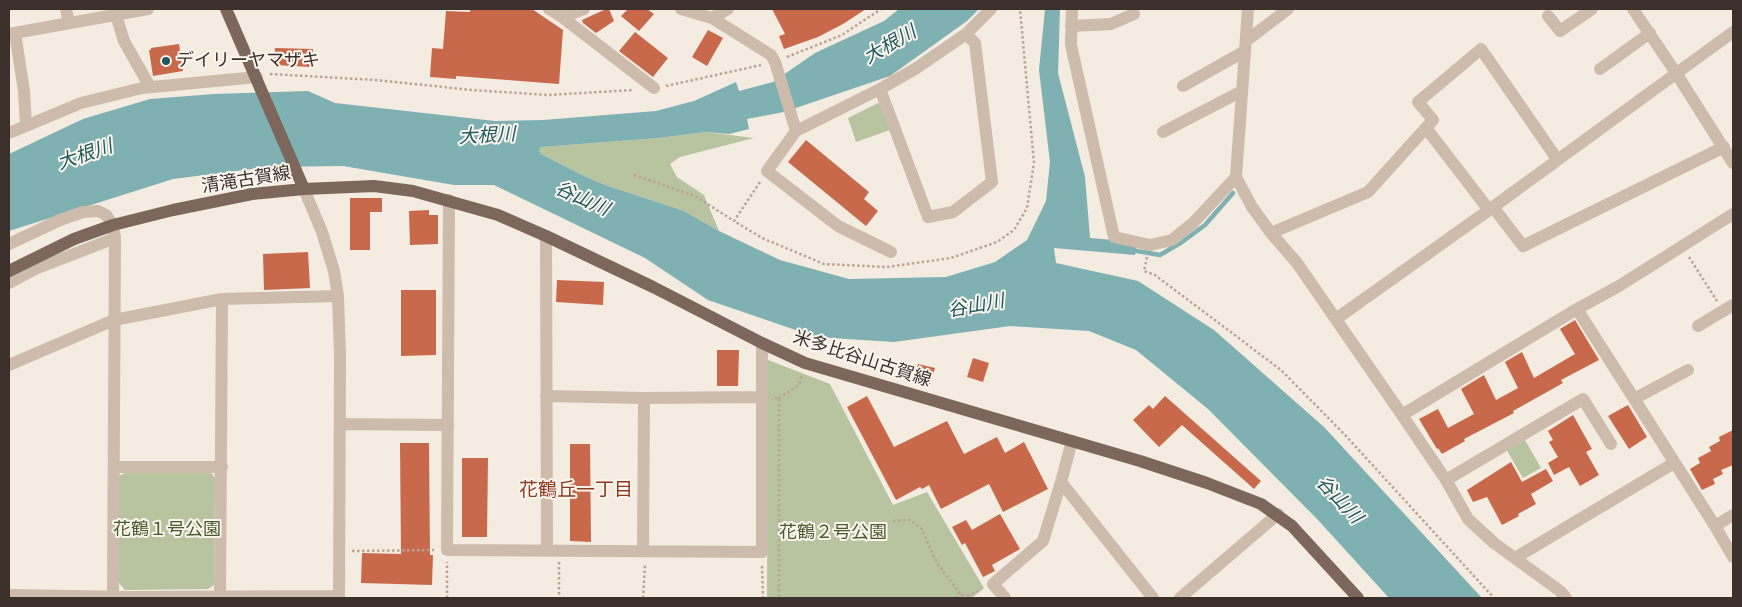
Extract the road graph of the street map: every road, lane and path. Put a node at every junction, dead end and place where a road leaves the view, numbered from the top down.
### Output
1 (66, 9) edge
2 (148, 9) edge
3 (226, 9) edge
4 (548, 9) edge
5 (584, 9) edge
6 (681, 9) edge
7 (728, 9) edge
8 (881, 9) edge
9 (991, 9) edge
10 (1072, 9) edge
11 (1248, 9) edge
12 (1288, 9) edge
13 (1592, 9) edge
14 (1633, 9) edge
15 (1134, 14) dead end
16 (116, 15) junction
17 (1548, 16) dead end
18 (562, 17) junction
19 (712, 18) junction
20 (69, 23) junction
21 (1071, 26) junction
22 (1733, 32) edge
23 (12, 34) edge
24 (966, 34) junction
25 (1650, 34) junction
26 (1246, 46) junction
27 (775, 62) junction
28 (1600, 69) dead end
29 (1676, 72) junction
30 (256, 77) junction
31 (1183, 86) dead end
32 (150, 87) junction
33 (654, 88) junction
34 (880, 89) junction
35 (1242, 91) junction
36 (26, 124) junction
37 (1426, 128) junction
38 (796, 131) junction
39 (1163, 132) dead end
40 (9, 133) edge
41 (1724, 148) junction
42 (1557, 159) junction
43 (1733, 163) edge
44 (634, 175) dead end
45 (1236, 177) junction
46 (304, 189) junction
47 (449, 200) junction
48 (1491, 208) junction
49 (1733, 214) edge
50 (734, 221) dead end
51 (114, 232) junction
52 (1271, 233) junction
53 (546, 236) junction
54 (9, 244) edge
55 (1682, 245) junction
56 (891, 252) dead end
57 (9, 270) edge
58 (1144, 271) dead end
59 (9, 283) edge
60 (338, 296) junction
61 (222, 299) junction
62 (1729, 307) edge
63 (1577, 309) junction
64 (1336, 319) junction
65 (114, 320) junction
66 (1698, 326) dead end
67 (762, 343) junction
68 (805, 363) junction
69 (9, 364) edge
70 (1688, 370) dead end
71 (546, 396) junction
72 (762, 397) junction
73 (644, 398) junction
74 (778, 398) junction
75 (1634, 399) junction
76 (1402, 415) junction
77 (340, 424) junction
78 (448, 425) junction
79 (1072, 441) junction
80 (1611, 444) dead end
81 (1674, 463) junction
82 (114, 467) junction
83 (222, 467) junction
84 (1446, 480) junction
85 (1061, 482) junction
86 (1278, 514) junction
87 (1733, 515) edge
88 (893, 521) dead end
89 (1714, 526) junction
90 (448, 550) junction
91 (553, 551) junction
92 (643, 551) junction
93 (339, 552) junction
94 (762, 552) junction
95 (1733, 557) edge
96 (1515, 558) junction
97 (993, 584) junction
98 (961, 594) junction
99 (9, 595) edge
100 (113, 596) junction
101 (220, 596) junction
102 (35, 597) edge
103 (339, 597) edge
104 (134, 598) edge
105 (447, 598) edge
106 (559, 598) edge
107 (643, 598) edge
108 (762, 598) edge
109 (779, 598) edge
110 (956, 598) edge
111 (1005, 598) edge
112 (1153, 598) edge
113 (1180, 598) edge
114 (1358, 598) edge
115 (1494, 598) edge
116 (1566, 598) edge

1 - 20 street
2 - 16 street
3 - 30 main road, 清滝古賀線
4 - 18 street
5 - 18 street
6 - 19 street
7 - 19 street
8 - 27 path
9 - 24 street
10 - 21 street
11 - 26 street
12 - 26 street
13 - 17 street
14 - 25 street
15 - 21 street
16 - 20 street
16 - 32 street
18 - 33 street
19 - 27 street
20 - 23 street
21 - 45 street
22 - 29 street
23 - 36 street
24 - 34 street
24 - 34 street
25 - 28 street
25 - 29 street
26 - 31 street
26 - 35 street
27 - 33 path
27 - 38 street
29 - 41 street
29 - 42 street
30 - 32 street
30 - 33 path
30 - 46 main road, 清滝古賀線
32 - 36 street
34 - 38 street
35 - 39 street
35 - 45 street
36 - 40 street
37 - 42 street
37 - 48 street
37 - 52 street
38 - 56 street
41 - 43 street
41 - 48 street
42 - 48 street
44 - 50 path
45 - 52 street
46 - 47 main road, 米多比谷山古賀線
46 - 51 main road, 清滝古賀線
46 - 60 street
47 - 53 main road, 米多比谷山古賀線
47 - 78 street
48 - 64 street
49 - 55 street
51 - 54 street
51 - 57 main road, 清滝古賀線
51 - 59 street
51 - 65 street
52 - 64 street
53 - 67 main road, 米多比谷山古賀線
53 - 71 street
55 - 62 path
55 - 63 street
58 - 115 path
60 - 61 street
60 - 77 street
61 - 65 street
61 - 83 street
62 - 66 street
63 - 75 street
63 - 76 street
64 - 76 street
65 - 69 street
65 - 82 street
67 - 68 main road, 米多比谷山古賀線
67 - 72 street
68 - 74 path
68 - 79 main road, 米多比谷山古賀線
70 - 75 street
71 - 73 street
71 - 91 street
72 - 73 street
72 - 74 path
72 - 94 street
73 - 92 street
74 - 109 path
75 - 81 street
76 - 84 street
77 - 78 street
77 - 93 street
78 - 90 street
79 - 85 street
79 - 86 main road, 米多比谷山古賀線
80 - 84 street
81 - 89 street
81 - 96 street
82 - 83 street
82 - 100 street
83 - 101 street
84 - 96 street
85 - 97 street
85 - 112 street
86 - 113 street
86 - 114 main road, 米多比谷山古賀線
87 - 89 street
88 - 98 path
89 - 95 street
90 - 91 street
90 - 93 path
90 - 105 path
91 - 92 street
91 - 106 path
92 - 94 street
92 - 107 path
93 - 103 street
94 - 108 path
96 - 116 street
97 - 98 path
97 - 111 street
98 - 110 path
99 - 102 street
100 - 102 street
100 - 104 street
101 - 103 street
101 - 104 street

